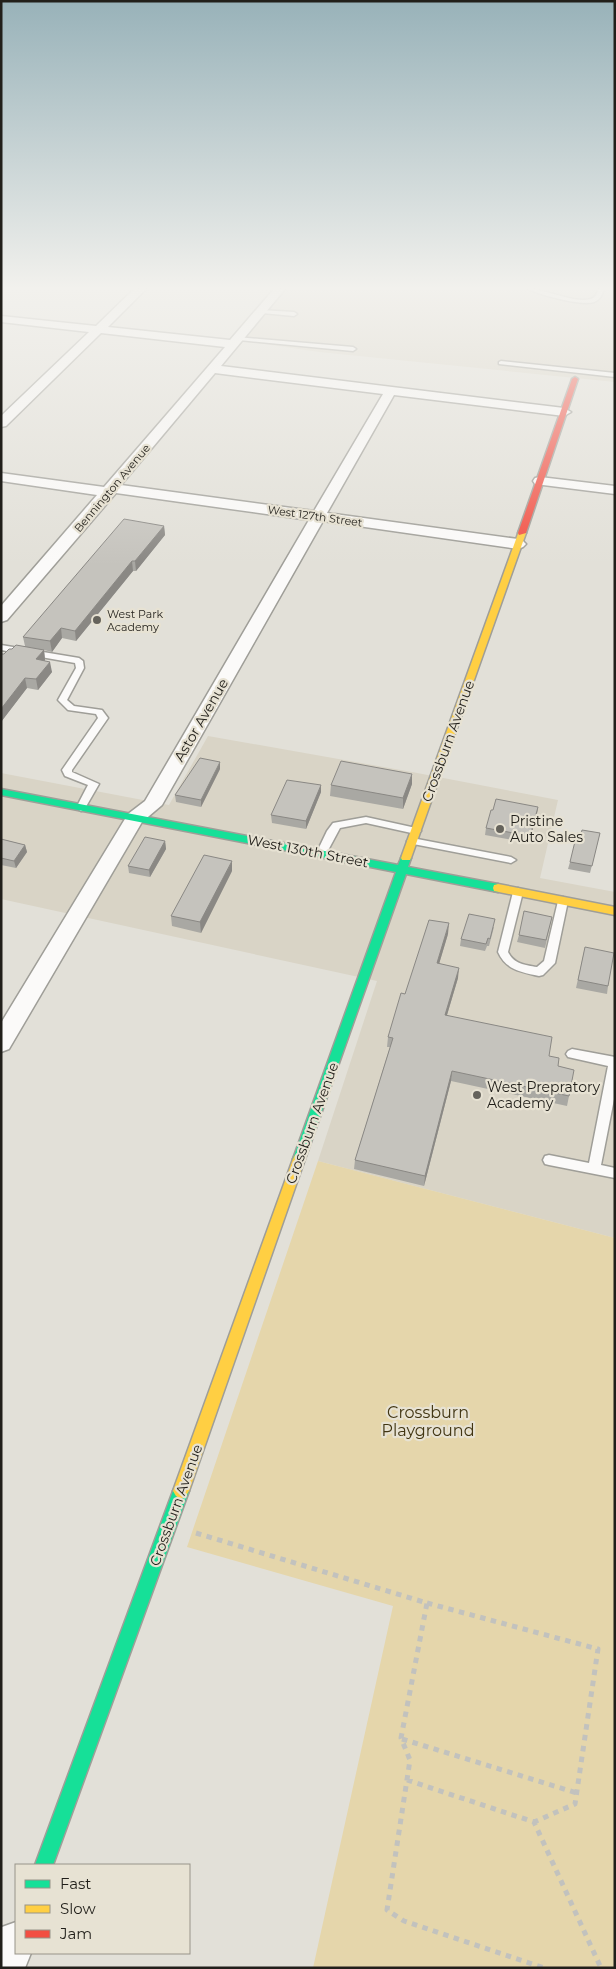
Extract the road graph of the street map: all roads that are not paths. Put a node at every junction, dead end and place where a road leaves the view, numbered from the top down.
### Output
1 (45, 381) edge
2 (201, 381) edge
3 (313, 381) edge
4 (574, 381) edge
5 (391, 390) junction
6 (564, 412) junction
7 (1, 423) edge
8 (1, 477) edge
9 (540, 480) junction
10 (111, 490) junction
11 (615, 490) edge
12 (318, 516) junction
13 (518, 544) junction
14 (1, 617) edge
15 (1, 647) edge
16 (1, 792) edge
17 (81, 808) junction
18 (135, 818) junction
19 (414, 836) junction
20 (322, 854) junction
21 (511, 860) dead end
22 (402, 869) junction
23 (518, 892) junction
24 (563, 901) junction
25 (615, 911) edge
26 (1, 1043) edge
27 (572, 1054) dead end
28 (615, 1062) edge
29 (550, 1160) dead end
30 (594, 1169) junction
31 (615, 1174) edge
32 (44, 1864) edge
33 (15, 1944) edge
34 (6, 1968) edge

1 - 7 street
2 - 10 street, Bennington Avenue
3 - 5 street
4 - 6 street, Crossburn Avenue
5 - 6 street
5 - 12 street, Astor Avenue
6 - 9 street, Crossburn Avenue
8 - 10 street, West 127th Street
9 - 11 street
9 - 13 street, Crossburn Avenue
10 - 12 street, West 127th Street
10 - 14 street, Bennington Avenue
12 - 13 street, West 127th Street
12 - 18 street, Astor Avenue
13 - 19 street, Crossburn Avenue
15 - 17 lane
16 - 17 street, West 130th Street
17 - 18 street, West 130th Street
18 - 20 street, West 130th Street
18 - 26 street, Astor Avenue
19 - 20 lane
19 - 21 lane
19 - 22 street, Crossburn Avenue
20 - 22 street, West 130th Street
22 - 23 street, West 130th Street
22 - 32 street, Crossburn Avenue
23 - 24 street, West 130th Street
23 - 24 lane
24 - 25 street, West 130th Street
27 - 28 lane
28 - 30 lane
29 - 30 lane
30 - 31 lane
33 - 34 street

